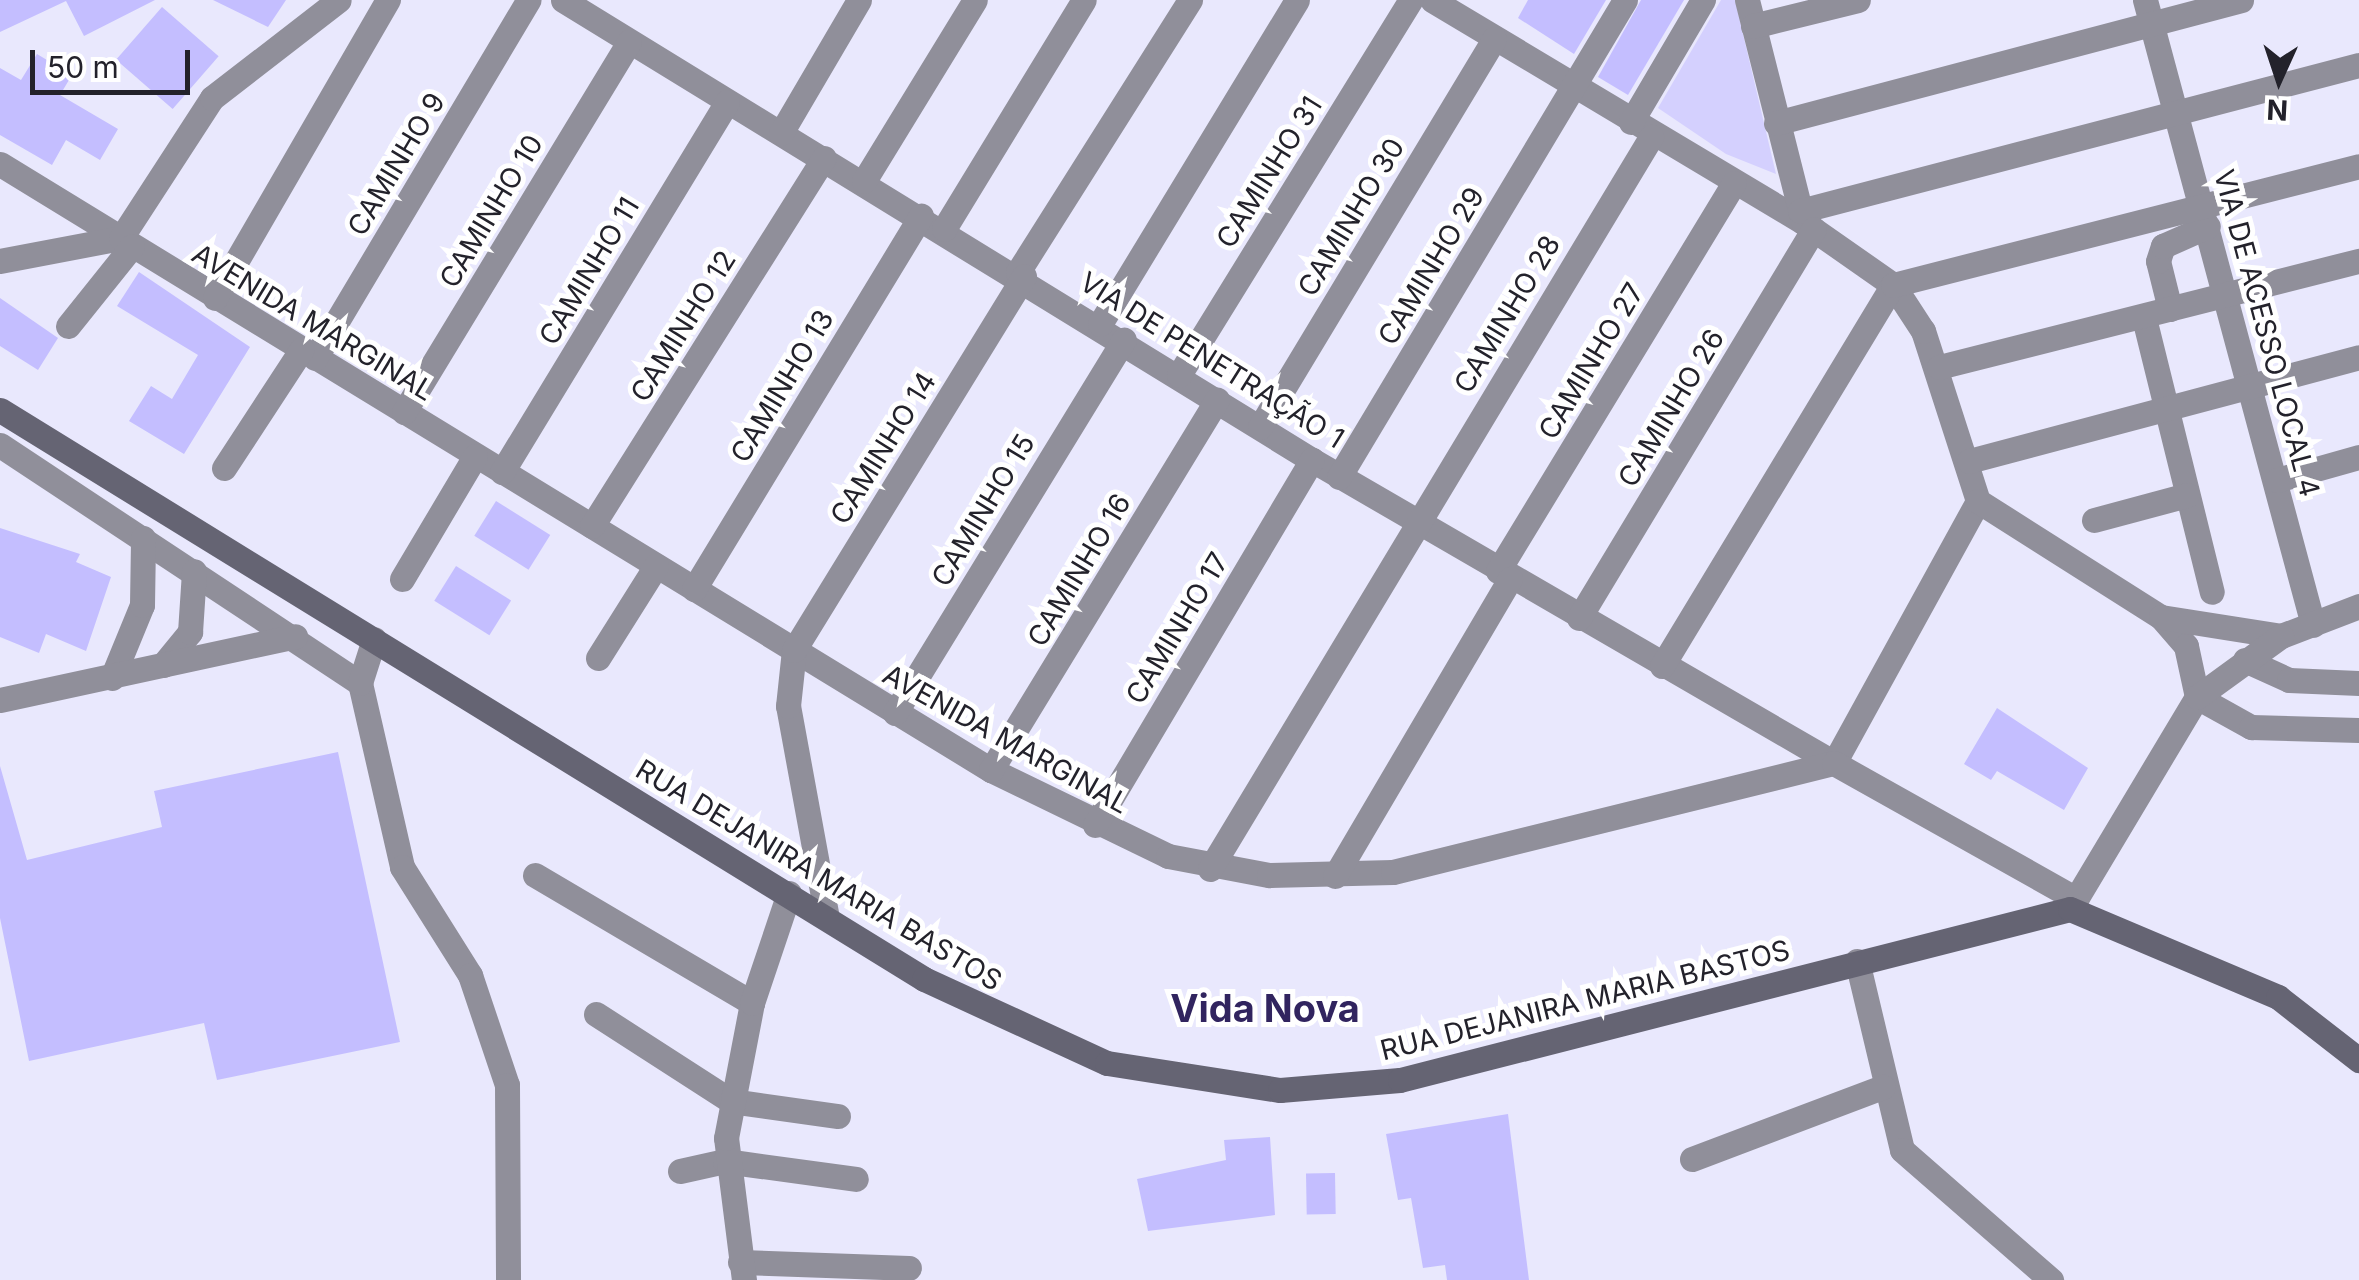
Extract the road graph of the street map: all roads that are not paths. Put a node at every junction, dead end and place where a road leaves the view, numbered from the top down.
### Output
1 (339, 0) edge
2 (388, 0) edge
3 (528, 0) edge
4 (563, 0) edge
5 (859, 0) edge
6 (975, 0) edge
7 (1084, 0) edge
8 (1190, 0) edge
9 (1296, 0) edge
10 (1411, 0) edge
11 (1432, 0) edge
12 (1625, 0) edge
13 (1702, 0) edge
14 (1747, 0) edge
15 (1858, 0) edge
16 (2241, 0) edge
17 (2148, 11) edge
18 (1753, 26) junction
19 (1494, 39) junction
20 (629, 42) junction
21 (2359, 65) edge
22 (1575, 87) junction
23 (727, 102) junction
24 (2174, 110) junction
25 (1776, 123) junction
26 (1641, 130) junction
27 (781, 133) junction
28 (824, 158) junction
29 (0, 164) edge
30 (2359, 166) edge
31 (864, 181) junction
32 (1734, 184) junction
33 (921, 215) junction
34 (2204, 216) junction
35 (1806, 221) junction
36 (944, 230) junction
37 (126, 242) junction
38 (0, 261) edge
39 (2359, 261) edge
40 (1021, 274) junction
41 (1893, 285) junction
42 (2227, 296) junction
43 (215, 298) junction
44 (2170, 309) junction
45 (2144, 318) junction
46 (1100, 324) junction
47 (68, 326) dead end
48 (1124, 340) junction
49 (308, 354) junction
50 (2359, 357) edge
51 (1939, 367) junction
52 (1179, 376) junction
53 (2251, 382) junction
54 (1217, 400) junction
55 (2164, 406) junction
56 (0, 410) edge
57 (404, 412) junction
58 (1260, 427) junction
59 (0, 445) edge
60 (475, 456) junction
61 (2359, 457) edge
62 (1312, 460) junction
63 (1969, 461) junction
64 (224, 468) dead end
65 (502, 472) junction
66 (1339, 477) junction
67 (2277, 480) junction
68 (2187, 495) junction
69 (1978, 501) junction
70 (2094, 520) dead end
71 (1416, 522) junction
72 (592, 526) junction
73 (143, 538) junction
74 (656, 566) junction
75 (194, 571) junction
76 (1504, 575) junction
77 (402, 579) dead end
78 (694, 589) junction
79 (2212, 592) dead end
80 (2359, 606) edge
81 (2160, 617) junction
82 (1578, 618) junction
83 (2312, 625) junction
84 (295, 636) junction
85 (2280, 636) junction
86 (374, 639) junction
87 (794, 650) junction
88 (598, 658) dead end
89 (2245, 660) junction
90 (162, 665) junction
91 (1662, 666) junction
92 (112, 678) junction
93 (360, 683) junction
94 (2359, 683) edge
95 (2197, 697) junction
96 (0, 700) edge
97 (895, 713) junction
98 (2359, 730) edge
99 (1834, 762) junction
100 (991, 770) junction
101 (1094, 826) junction
102 (1210, 868) junction
103 (534, 875) dead end
104 (1335, 876) junction
105 (788, 893) junction
106 (2073, 904) junction
107 (828, 918) junction
108 (1857, 961) junction
109 (752, 1003) junction
110 (596, 1014) dead end
111 (2359, 1060) edge
112 (1883, 1086) junction
113 (731, 1101) junction
114 (838, 1116) dead end
115 (1692, 1159) dead end
116 (725, 1161) junction
117 (680, 1171) dead end
118 (856, 1179) dead end
119 (909, 1268) dead end
120 (742, 1271) edge
121 (508, 1280) edge
122 (2051, 1280) edge

1 - 37 street
2 - 43 street
3 - 49 street, CAMINHO 9
4 - 20 street, VIA DE PENETRAÇÃO 1
5 - 27 street
6 - 31 street
7 - 36 street
8 - 40 street, CAMINHO 14
9 - 46 street
10 - 52 street, CAMINHO 31
11 - 19 street
12 - 22 street, CAMINHO 29
13 - 26 street, CAMINHO 28
14 - 18 street
15 - 18 street
16 - 17 street
17 - 24 street, VIA DE ACESSO LOCAL 4
17 - 25 street
18 - 25 street
19 - 22 street
19 - 58 street, CAMINHO 30
20 - 23 street, VIA DE PENETRAÇÃO 1
20 - 57 street, CAMINHO 10
21 - 24 street
22 - 26 street
22 - 66 street, CAMINHO 29
23 - 27 street, VIA DE PENETRAÇÃO 1
23 - 65 street, CAMINHO 11
24 - 34 street, VIA DE ACESSO LOCAL 4
24 - 35 street
25 - 35 street
26 - 32 street
26 - 71 street, CAMINHO 28
27 - 28 street, VIA DE PENETRAÇÃO 1
28 - 31 street, VIA DE PENETRAÇÃO 1
28 - 72 street, CAMINHO 12
29 - 37 street, AVENIDA MARGINAL
30 - 34 street
31 - 33 street, VIA DE PENETRAÇÃO 1
32 - 35 street
32 - 76 street, CAMINHO 27
33 - 36 street, VIA DE PENETRAÇÃO 1
33 - 78 street, CAMINHO 13
34 - 41 street
34 - 42 street, VIA DE ACESSO LOCAL 4
34 - 44 street
35 - 41 street
35 - 82 street, CAMINHO 26
36 - 40 street, VIA DE PENETRAÇÃO 1
37 - 38 street
37 - 43 street, AVENIDA MARGINAL
37 - 47 street
39 - 42 street
40 - 46 street, VIA DE PENETRAÇÃO 1
40 - 87 street, CAMINHO 14
41 - 51 street
41 - 91 street
42 - 44 street
42 - 53 street, VIA DE ACESSO LOCAL 4
43 - 49 street, AVENIDA MARGINAL
44 - 45 street
45 - 51 street
45 - 55 street
46 - 48 street, VIA DE PENETRAÇÃO 1
48 - 52 street, VIA DE PENETRAÇÃO 1
48 - 97 street, CAMINHO 15
49 - 57 street, AVENIDA MARGINAL
49 - 64 street, CAMINHO 9
50 - 53 street
51 - 63 street
52 - 54 street, VIA DE PENETRAÇÃO 1
53 - 55 street
53 - 67 street, VIA DE ACESSO LOCAL 4
54 - 58 street, VIA DE PENETRAÇÃO 1
54 - 100 street, CAMINHO 16
55 - 63 street
55 - 68 street
56 - 86 main road, RUA DEJANIRA MARIA BASTOS
57 - 60 street, AVENIDA MARGINAL
58 - 62 street, VIA DE PENETRAÇÃO 1
59 - 73 street
60 - 65 street, AVENIDA MARGINAL
60 - 77 street
61 - 67 street
62 - 66 street, VIA DE PENETRAÇÃO 1
62 - 101 street, CAMINHO 17
63 - 69 street
65 - 72 street, AVENIDA MARGINAL
66 - 71 street, VIA DE PENETRAÇÃO 1
67 - 83 street, VIA DE ACESSO LOCAL 4
68 - 70 street
68 - 79 street
69 - 81 street
69 - 99 street
71 - 76 street, VIA DE PENETRAÇÃO 1
71 - 102 street, CAMINHO 28
72 - 74 street, AVENIDA MARGINAL
73 - 75 street
73 - 92 street
74 - 78 street, AVENIDA MARGINAL
74 - 88 street
75 - 84 street
75 - 90 street
76 - 82 street, VIA DE PENETRAÇÃO 1
76 - 104 street, CAMINHO 27
78 - 87 street, AVENIDA MARGINAL
80 - 83 street
81 - 85 street
81 - 95 street
82 - 91 street, VIA DE PENETRAÇÃO 1
83 - 85 street
84 - 90 street
84 - 93 street
85 - 89 street
86 - 93 street
86 - 105 main road, RUA DEJANIRA MARIA BASTOS
87 - 97 street, AVENIDA MARGINAL
87 - 107 street
89 - 94 street
89 - 95 street
90 - 92 street
91 - 99 street, VIA DE PENETRAÇÃO 1
92 - 96 street
93 - 121 street
95 - 98 street
95 - 106 street
97 - 100 street, AVENIDA MARGINAL
99 - 104 street, AVENIDA MARGINAL
99 - 106 street
100 - 101 street, AVENIDA MARGINAL
101 - 102 street, AVENIDA MARGINAL
102 - 104 street, AVENIDA MARGINAL
103 - 109 street
105 - 107 main road, RUA DEJANIRA MARIA BASTOS
105 - 109 street
106 - 108 main road, RUA DEJANIRA MARIA BASTOS
106 - 111 main road
107 - 108 main road, RUA DEJANIRA MARIA BASTOS
108 - 112 street
109 - 113 street
110 - 113 street
112 - 115 street
112 - 122 street
113 - 114 street
113 - 116 street
116 - 117 street
116 - 118 street
116 - 120 street
119 - 120 street

